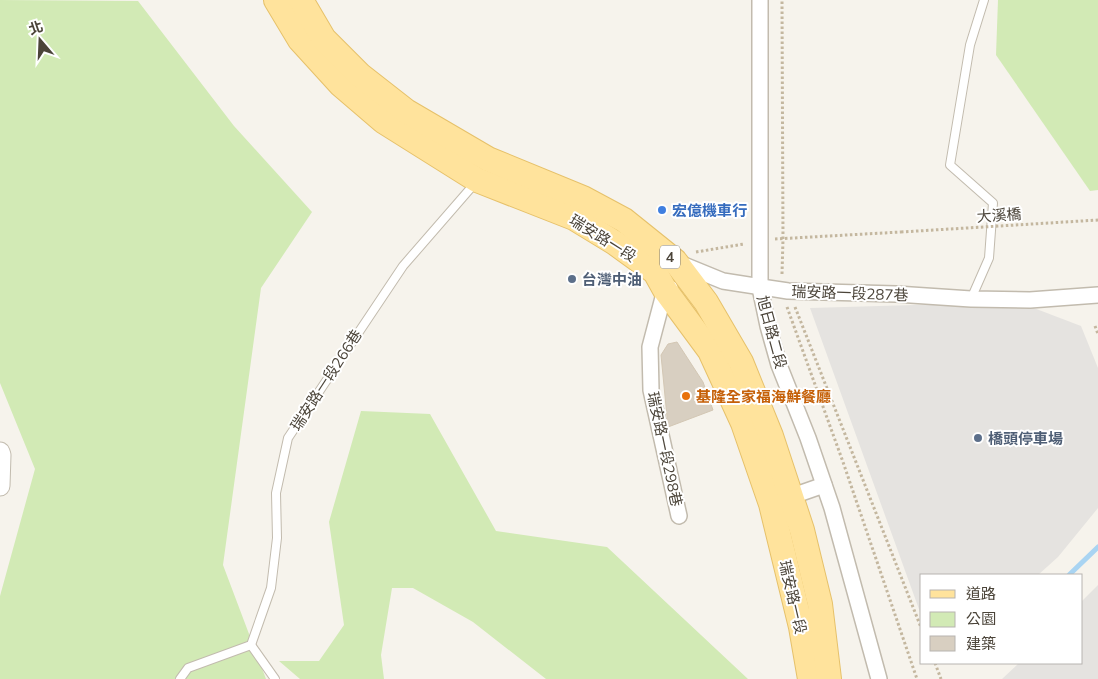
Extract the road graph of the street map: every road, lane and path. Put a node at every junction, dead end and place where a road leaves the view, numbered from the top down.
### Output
1 (276, 0) edge
2 (302, 0) edge
3 (760, 0) edge
4 (782, 0) edge
5 (984, 0) edge
6 (477, 180) junction
7 (1098, 220) edge
8 (783, 239) junction
9 (760, 241) junction
10 (665, 271) junction
11 (760, 288) junction
12 (785, 291) junction
13 (1098, 295) edge
14 (971, 299) junction
15 (1095, 326) dead end
16 (1098, 334) edge
17 (0, 452) edge
18 (824, 485) junction
19 (0, 486) edge
20 (781, 500) junction
21 (679, 516) dead end
22 (920, 625) edge
23 (251, 645) junction
24 (934, 664) edge
25 (180, 679) edge
26 (275, 679) edge
27 (810, 679) edge
28 (829, 679) edge
29 (879, 679) edge
30 (917, 679) edge
31 (941, 679) edge

1 - 6 main road, 瑞安路一段 / 4
2 - 10 main road, 瑞安路一段 / 4
3 - 9 street, 旭日路二段
4 - 8 path
5 - 14 lane
6 - 10 main road, 瑞安路一段 / 4
6 - 23 lane, 瑞安路一段266巷
7 - 8 path, 大溪橋, bridge
8 - 9 path, 大溪橋
8 - 12 path
9 - 10 path, 大溪橋
9 - 11 street, 旭日路二段
10 - 11 street, 瑞安路一段287巷
10 - 20 main road, 瑞安路一段 / 4
10 - 20 main road, 瑞安路一段 / 4
10 - 21 street, 瑞安路一段298巷
11 - 12 street, 瑞安路一段287巷
11 - 18 street, 旭日路二段
12 - 14 street, 瑞安路一段287巷
12 - 22 path
12 - 30 path
13 - 14 street, 瑞安路一段287巷
15 - 16 path
17 - 19 street
18 - 20 street
18 - 29 street, 旭日路二段
20 - 27 main road, 瑞安路一段 / 4
20 - 28 main road, 瑞安路一段 / 4
23 - 25 lane
23 - 26 lane
24 - 31 path

